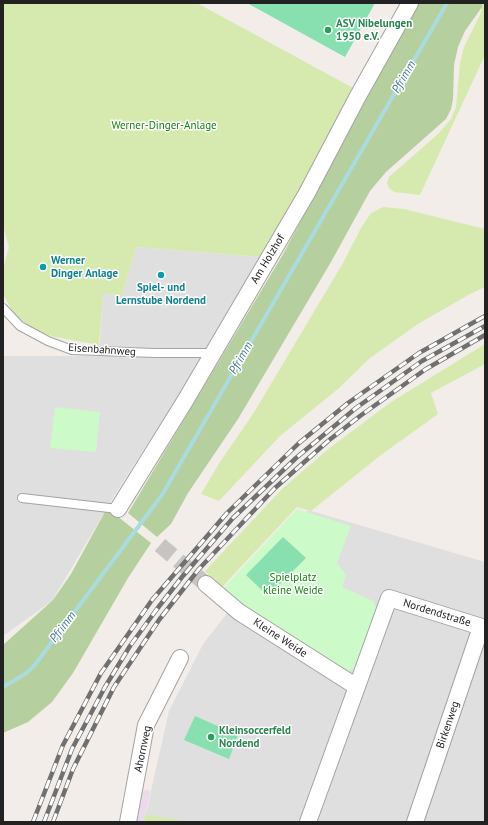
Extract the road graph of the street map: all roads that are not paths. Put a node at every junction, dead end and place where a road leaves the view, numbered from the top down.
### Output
1 (410, 3) edge
2 (3, 308) edge
3 (213, 352) junction
4 (22, 498) dead end
5 (118, 509) joint
6 (206, 584) tunnel mouth
7 (483, 628) edge
8 (180, 658) dead end
9 (357, 687) junction
10 (128, 822) edge
11 (308, 822) edge
12 (415, 822) edge

1 - 3 street, Am Holzhof
2 - 3 lane, Eisenbahnweg
3 - 5 street, Am Holzhof
4 - 5 lane
6 - 9 street, Kleine Weide
7 - 9 street, Nordendstraße
7 - 12 street, Birkenweg
8 - 10 street, Ahornweg
9 - 11 street

